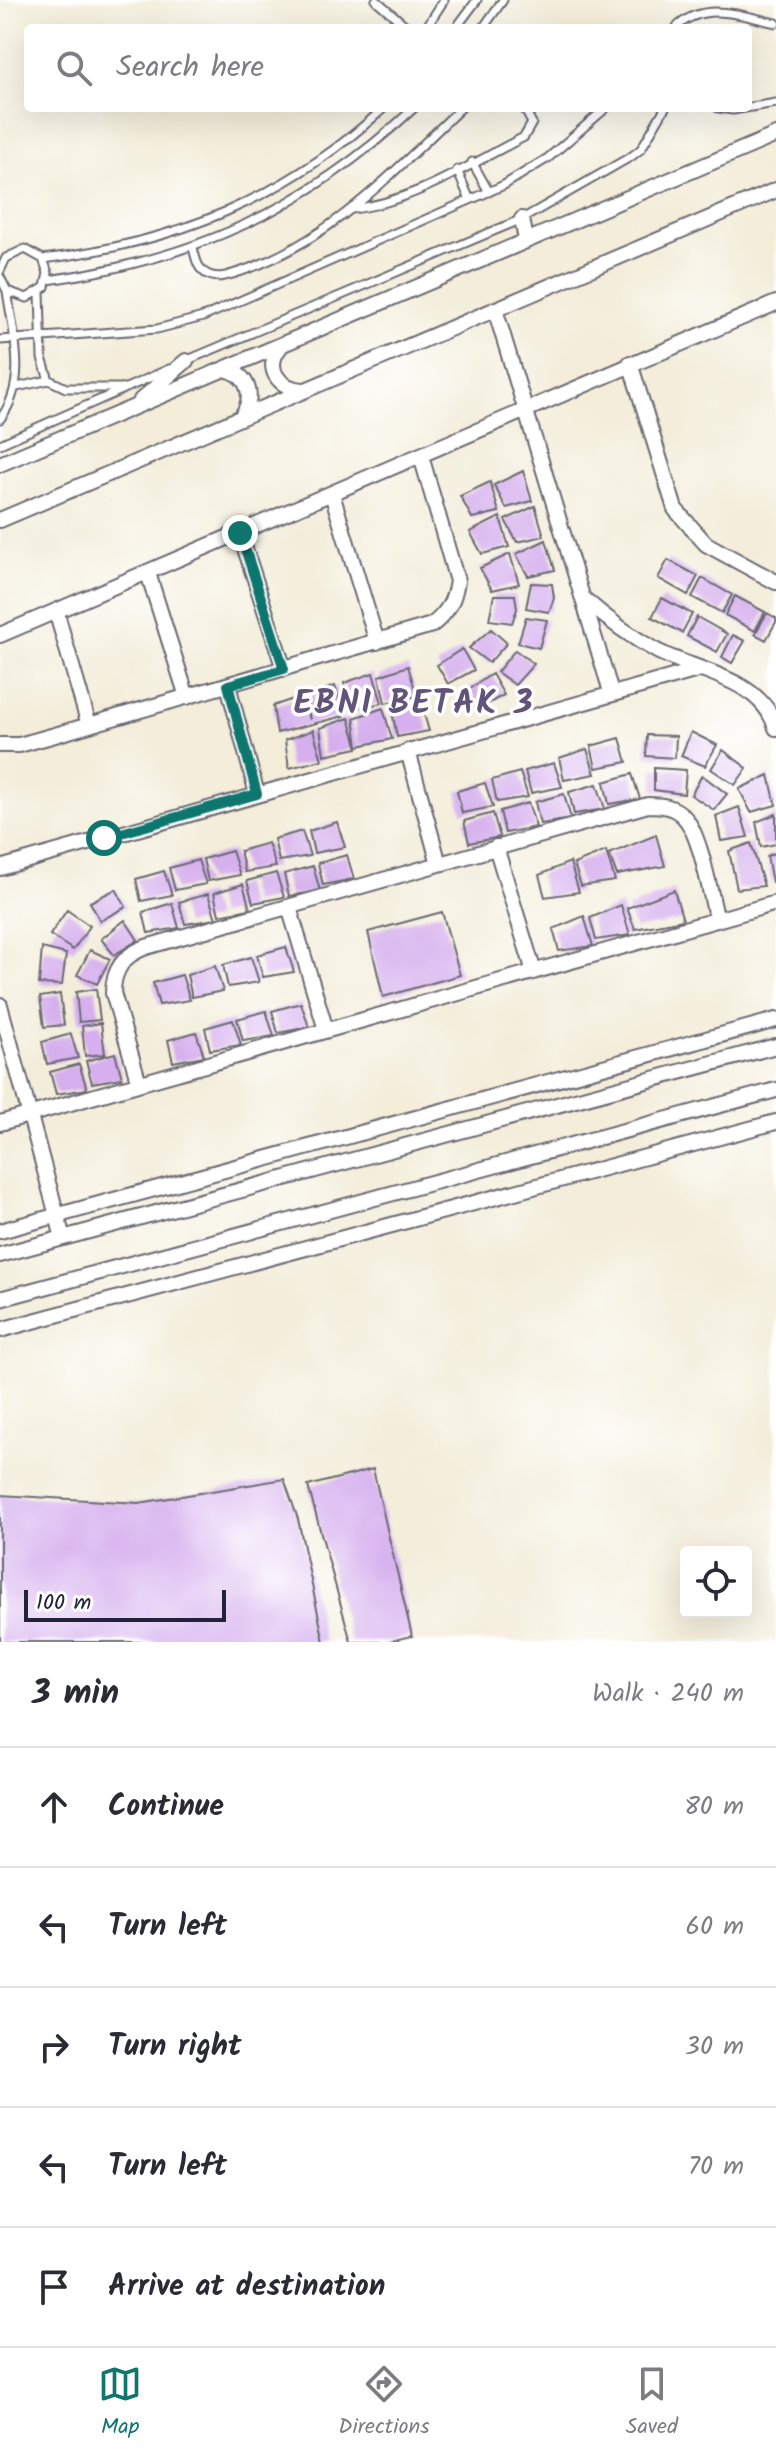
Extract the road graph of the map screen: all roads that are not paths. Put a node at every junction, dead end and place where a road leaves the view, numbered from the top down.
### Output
1 (376, 0) edge
2 (444, 0) edge
3 (477, 0) edge
4 (503, 0) edge
5 (776, 23) edge
6 (403, 24) edge
7 (429, 24) edge
8 (459, 24) edge
9 (486, 24) edge
10 (681, 24) edge
11 (776, 103) edge
12 (752, 107) edge
13 (379, 112) edge
14 (410, 112) edge
15 (457, 112) edge
16 (526, 112) edge
17 (601, 112) edge
18 (658, 112) edge
19 (776, 135) edge
20 (472, 162) junction
21 (457, 170) junction
22 (776, 190) edge
23 (489, 192) junction
24 (470, 200) junction
25 (350, 210) junction
26 (522, 219) junction
27 (526, 240) junction
28 (193, 248) junction
29 (105, 251) junction
30 (43, 259) junction
31 (1, 266) edge
32 (110, 271) junction
33 (48, 280) junction
34 (2, 285) edge
35 (40, 292) junction
36 (776, 303) edge
37 (495, 309) junction
38 (41, 337) junction
39 (14, 339) junction
40 (0, 340) edge
41 (282, 345) junction
42 (186, 361) junction
43 (630, 363) junction
44 (225, 369) junction
45 (49, 380) junction
46 (17, 387) junction
47 (131, 388) junction
48 (304, 390) junction
49 (132, 408) junction
50 (526, 410) junction
51 (242, 416) junction
52 (0, 419) edge
53 (0, 444) edge
54 (421, 456) junction
55 (0, 464) edge
56 (332, 494) junction
57 (0, 520) edge
58 (240, 533) junction
59 (148, 573) junction
60 (776, 582) edge
61 (583, 598) junction
62 (56, 611) junction
63 (0, 635) edge
64 (377, 642) junction
65 (284, 669) junction
66 (701, 669) junction
67 (228, 685) junction
68 (611, 692) junction
69 (187, 697) junction
70 (89, 725) junction
71 (776, 728) edge
72 (0, 745) edge
73 (408, 751) junction
74 (257, 794) junction
75 (496, 847) junction
76 (439, 864) junction
77 (0, 868) edge
78 (776, 903) edge
79 (289, 907) junction
80 (717, 920) junction
81 (534, 972) junction
82 (0, 1005) edge
83 (776, 1020) edge
84 (326, 1030) junction
85 (776, 1046) edge
86 (139, 1083) junction
87 (776, 1090) edge
88 (29, 1115) junction
89 (776, 1122) edge
90 (0, 1123) edge
91 (57, 1216) junction
92 (0, 1231) edge
93 (63, 1238) junction
94 (0, 1255) edge
95 (0, 1299) edge
96 (0, 1330) edge

1 - 6 lane
2 - 7 lane
3 - 8 lane
4 - 9 lane
5 - 10 lane
11 - 12 lane
13 - 29 lane
14 - 28 lane
15 - 25 lane
16 - 20 lane
17 - 23 lane
18 - 26 lane
19 - 27 street
20 - 21 lane
20 - 23 lane
21 - 24 lane
21 - 25 lane
22 - 37 street
23 - 24 lane
24 - 38 lane
25 - 28 lane
26 - 27 street
26 - 42 lane
27 - 41 street
28 - 32 lane
29 - 30 lane
29 - 32 lane
30 - 31 lane
30 - 33 lane
32 - 33 lane
33 - 35 lane
34 - 35 lane
34 - 39 lane
35 - 38 lane
36 - 43 street
37 - 48 street
37 - 50 street
38 - 39 lane
38 - 45 lane
39 - 40 lane
39 - 46 lane
41 - 44 street
41 - 48 street
42 - 47 lane
42 - 49 street
43 - 50 street
43 - 60 street
44 - 49 street
44 - 51 street
45 - 46 lane
45 - 47 lane
46 - 52 lane
47 - 53 lane
48 - 51 street
49 - 55 street
50 - 54 street
50 - 61 street
51 - 57 street
54 - 56 street
54 - 64 street
56 - 58 street
56 - 64 street
58 - 59 street
58 - 65 street
59 - 62 street
59 - 69 street
61 - 66 street
61 - 68 street
62 - 63 street
62 - 70 street
64 - 65 street
65 - 67 street
66 - 68 street
66 - 71 street
67 - 69 street
67 - 74 street
68 - 73 street
69 - 70 street
70 - 72 street
73 - 74 street
73 - 76 street
74 - 77 street
75 - 76 street
75 - 80 street
75 - 81 street
76 - 79 street
78 - 80 street
79 - 84 street
79 - 86 street
80 - 81 street
81 - 84 street
82 - 88 street
83 - 91 street
84 - 86 street
85 - 93 street
86 - 88 street
87 - 95 street
88 - 90 street
88 - 91 street
89 - 96 street
91 - 92 street
91 - 93 street
93 - 94 street

